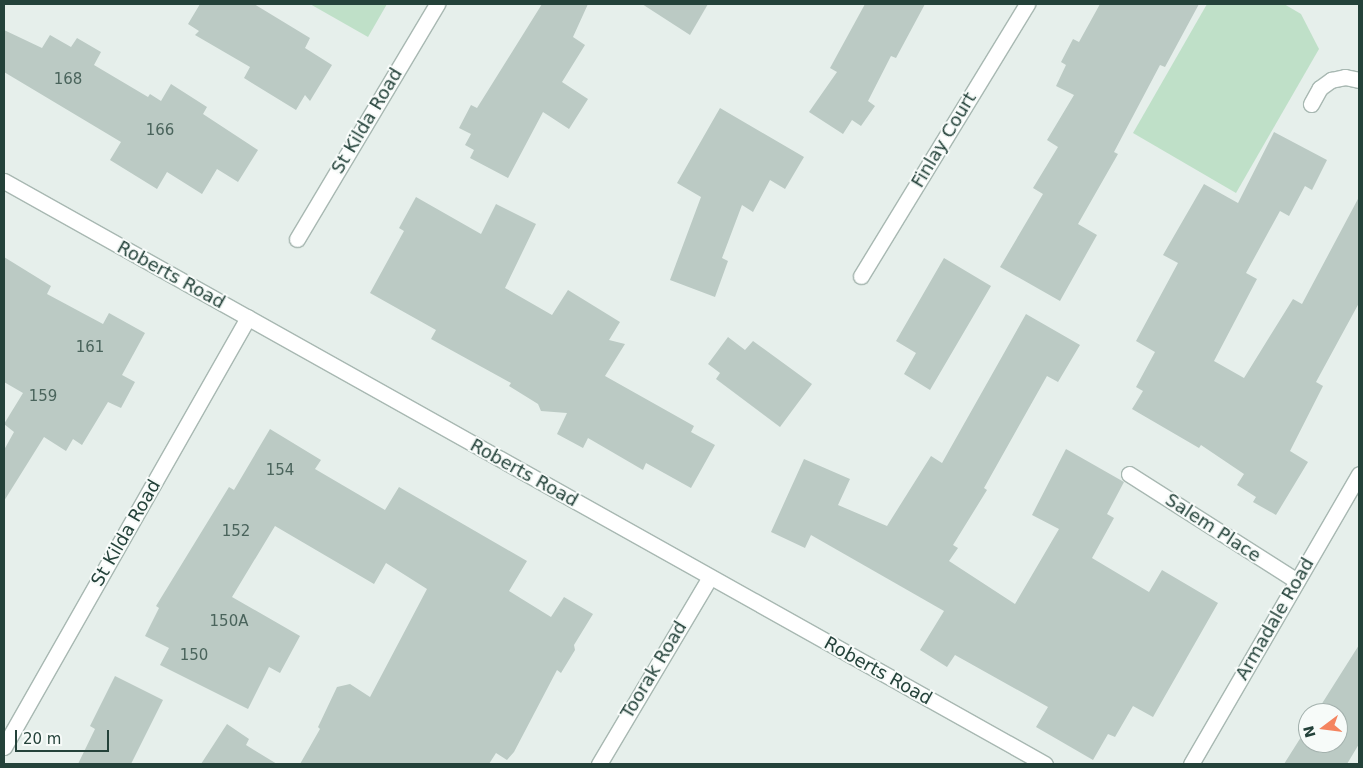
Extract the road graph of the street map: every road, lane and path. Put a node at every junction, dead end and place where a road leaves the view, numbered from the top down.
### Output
1 (437, 4) edge
2 (1027, 4) edge
3 (1359, 80) edge
4 (1311, 104) dead end
5 (4, 182) edge
6 (297, 239) dead end
7 (861, 276) dead end
8 (248, 318) junction
9 (1129, 474) dead end
10 (1359, 474) edge
11 (710, 577) junction
12 (1297, 581) junction
13 (4, 747) edge
14 (599, 764) edge
15 (1044, 764) edge
16 (1190, 764) edge

1 - 6 street, St Kilda Road
2 - 7 street, Finlay Court
3 - 4 street
5 - 8 street, Roberts Road
8 - 11 street, Roberts Road
8 - 13 street, St Kilda Road
9 - 12 street, Salem Place
10 - 12 street, Armadale Road
11 - 14 street, Toorak Road
11 - 15 street, Roberts Road
12 - 16 street, Armadale Road

